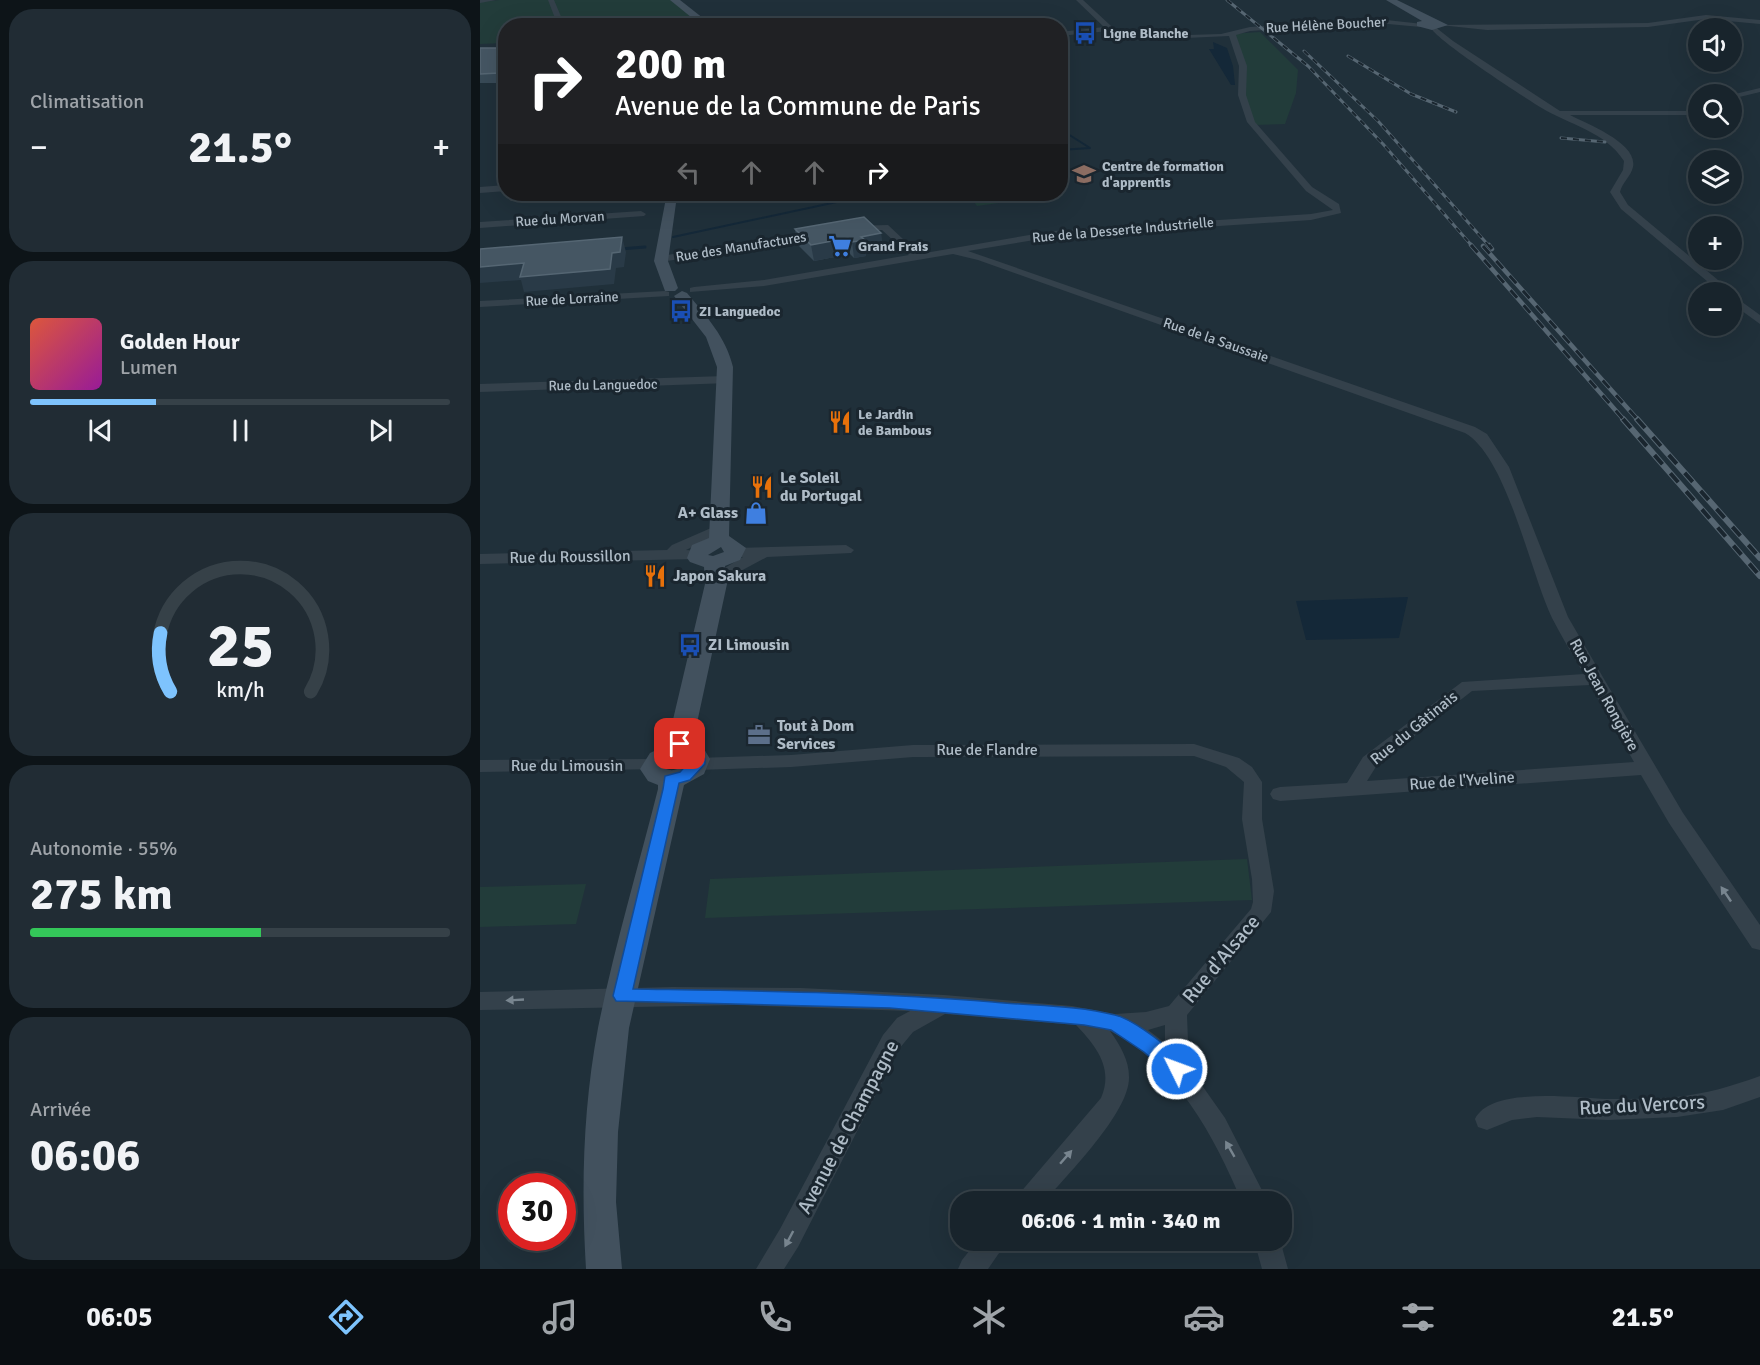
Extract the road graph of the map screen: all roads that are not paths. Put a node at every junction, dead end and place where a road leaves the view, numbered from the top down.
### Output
1 (493, 0) edge
2 (551, 0) edge
3 (674, 0) edge
4 (1079, 0) edge
5 (1390, 0) edge
6 (480, 1) edge
7 (559, 18) edge
8 (698, 18) edge
9 (1760, 22) edge
10 (1428, 24) junction
11 (1443, 24) joint
12 (1108, 29) junction
13 (1068, 33) edge
14 (1232, 34) junction
15 (1760, 90) edge
16 (1742, 94) edge
17 (1556, 113) junction
18 (1688, 113) edge
19 (498, 191) edge
20 (480, 192) edge
21 (667, 201) edge
22 (641, 214) dead end
23 (480, 225) edge
24 (954, 251) junction
25 (917, 257) junction
26 (663, 266) junction
27 (1714, 282) edge
28 (680, 291) junction
29 (480, 304) edge
30 (1742, 306) edge
31 (1760, 321) edge
32 (725, 380) junction
33 (480, 388) edge
34 (1477, 434) joint
35 (724, 541) junction
36 (846, 550) dead end
37 (765, 552) junction
38 (672, 554) junction
39 (480, 559) edge
40 (709, 565) junction
41 (1594, 679) junction
42 (675, 765) junction
43 (480, 766) edge
44 (1645, 768) junction
45 (1353, 789) junction
46 (1280, 794) dead end
47 (1252, 796) joint
48 (1760, 942) edge
49 (622, 996) junction
50 (480, 1001) edge
51 (945, 1004) junction
52 (1176, 1013) junction
53 (1084, 1018) junction
54 (1115, 1023) junction
55 (1177, 1069) junction
56 (1760, 1086) edge
57 (1487, 1119) dead end
58 (1037, 1191) edge
59 (1250, 1191) edge
60 (986, 1251) edge
61 (1271, 1251) edge
62 (604, 1269) edge
63 (770, 1269) edge
64 (970, 1269) edge
65 (1275, 1269) edge

1 - 6 street
2 - 7 street
3 - 8 street
4 - 12 street
5 - 10 street
9 - 11 street
10 - 11 street
10 - 14 street, Rue Hélène Boucher
10 - 17 street
12 - 13 street
12 - 14 street, Rue Hélène Boucher
14 - 24 street, Rue de la Desserte Industrielle
15 - 16 street
17 - 18 street
17 - 27 street
19 - 20 street
21 - 26 street
22 - 23 street, Rue du Morvan
24 - 25 street, Rue de la Desserte Industrielle
24 - 34 street, Rue de la Saussaie
25 - 26 street, Rue des Manufactures
25 - 28 street, Rue de la Desserte Industrielle
26 - 28 street
28 - 29 street, Rue de Lorraine
28 - 32 street
30 - 31 street
32 - 33 street, Rue du Languedoc
32 - 35 street
34 - 41 street, Rue Jean Rongière
35 - 37 street
35 - 38 street
35 - 40 street
36 - 37 street
37 - 40 street
38 - 39 street, Rue du Roussillon
38 - 40 street, Rue du Roussillon
40 - 42 street
41 - 44 street, Rue Jean Rongière
41 - 45 street, Rue du Gâtinais
42 - 43 street, Rue du Limousin
42 - 47 street, Rue de Flandre
42 - 49 street
44 - 45 street, Rue de l'Yveline
48 -> 44 street, Rue Jean Rongière
45 - 46 street, Rue de l'Yveline
47 - 52 street, Rue d'Alsace
49 -> 50 street
49 - 51 street
49 - 62 street
51 - 53 street
51 -> 63 street, Avenue de Champagne
52 - 54 street, Rue d'Alsace
52 - 55 street, Rue d'Alsace
53 - 54 street
58 -> 53 street
54 - 55 street
59 -> 55 street
56 - 57 street, Rue du Vercors
60 - 64 street
61 - 65 street

